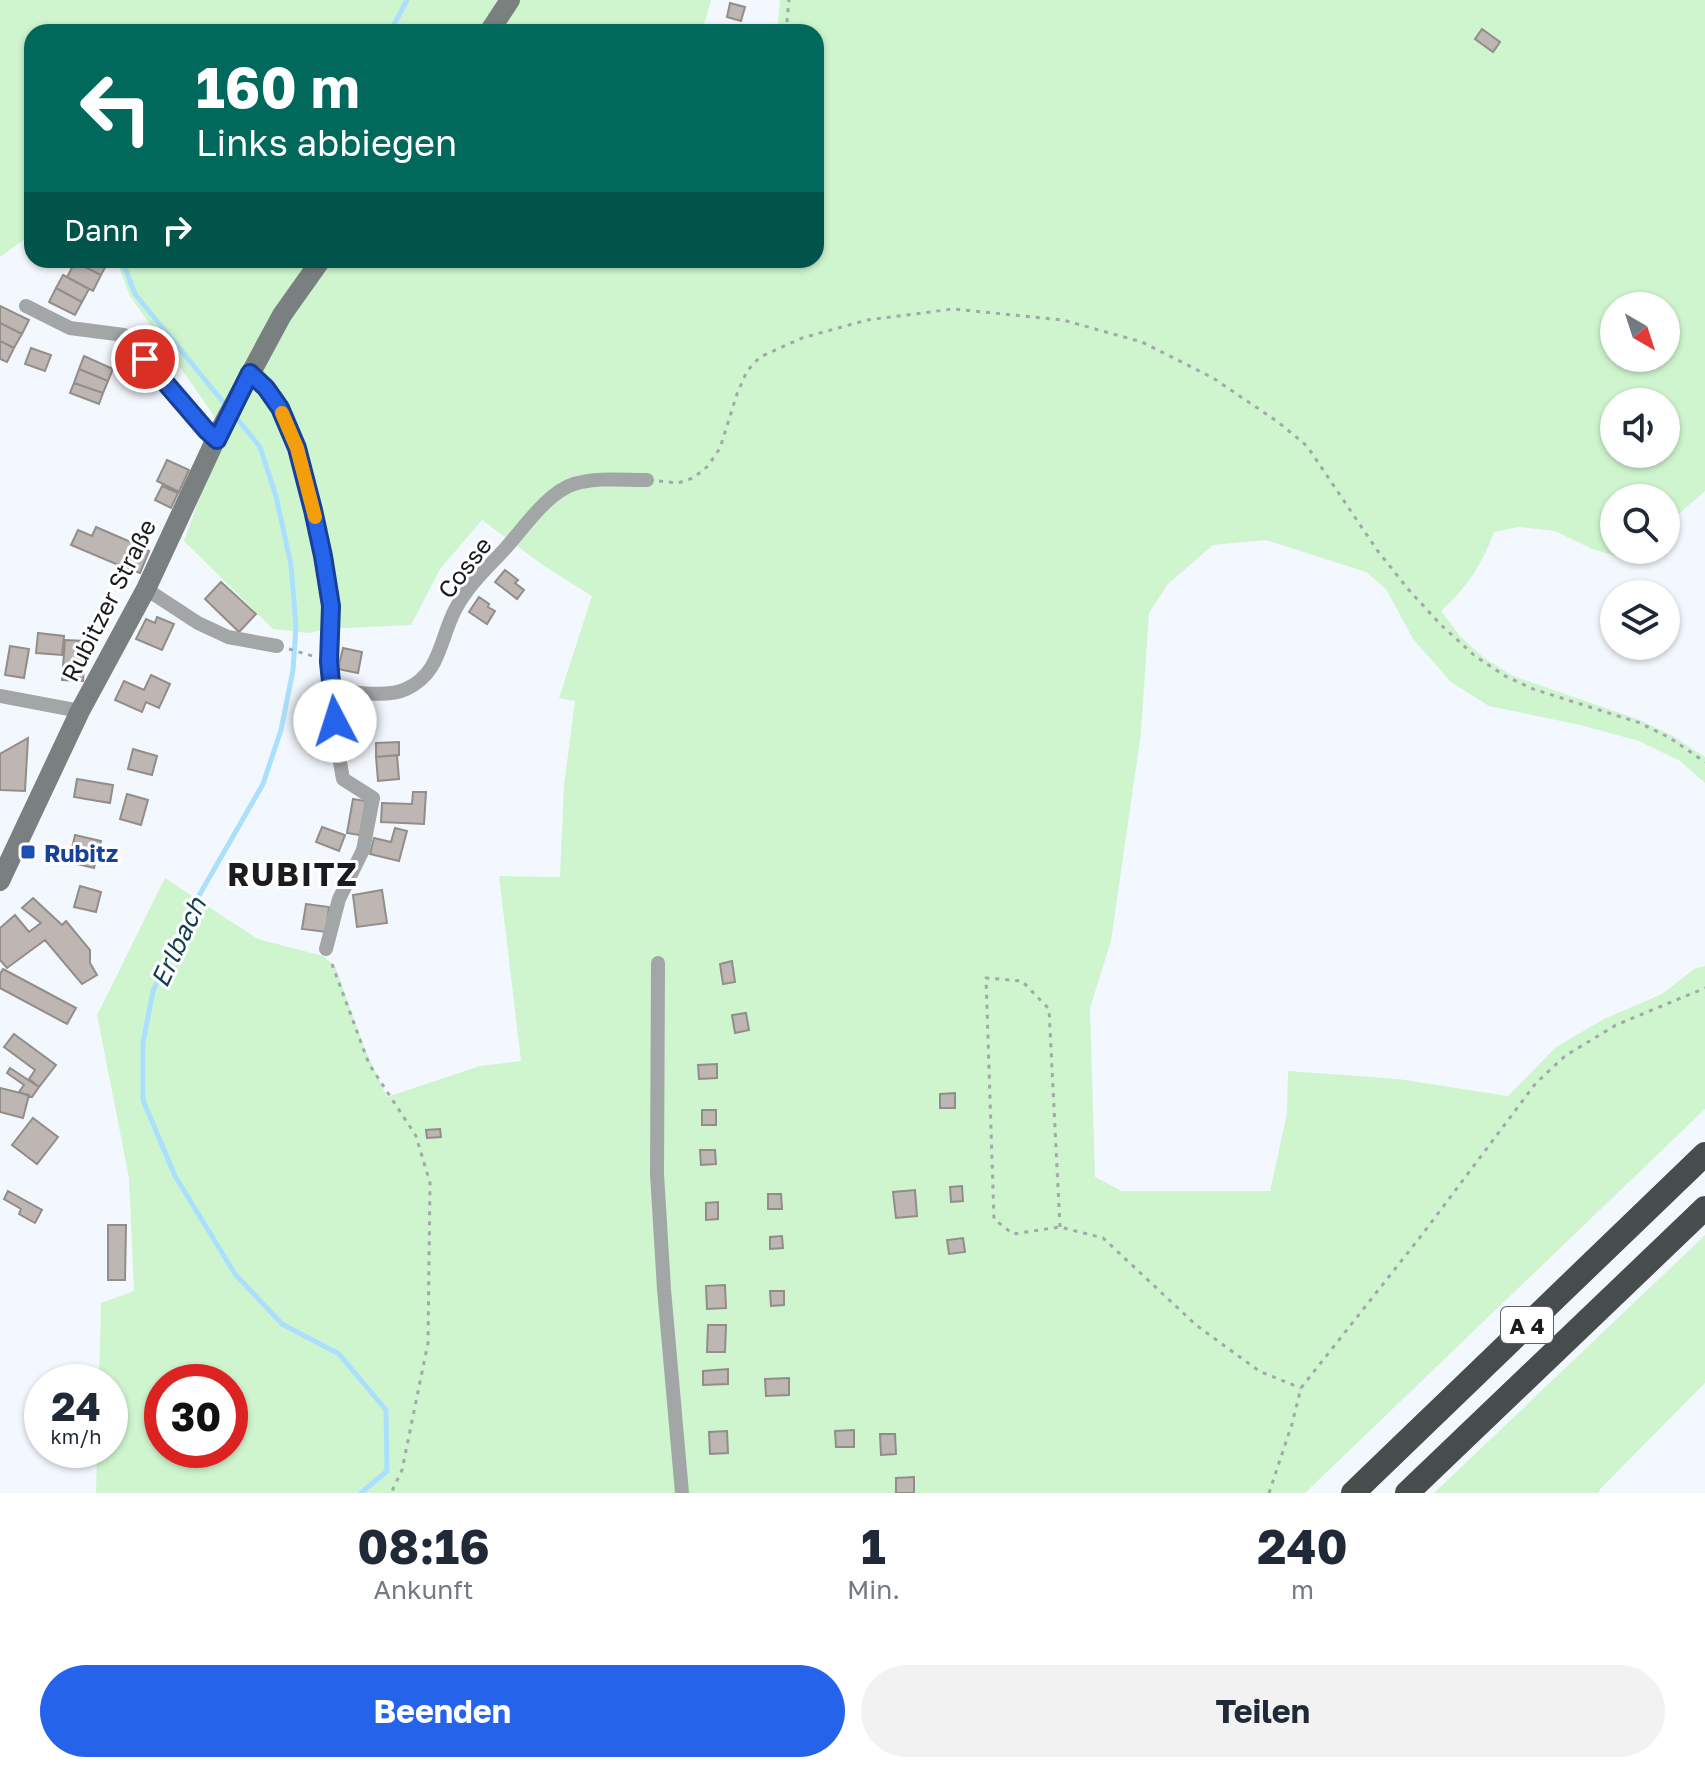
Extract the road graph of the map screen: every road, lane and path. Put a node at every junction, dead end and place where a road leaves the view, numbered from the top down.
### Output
1 (510, 0) edge
2 (789, 0) edge
3 (494, 24) edge
4 (787, 24) edge
5 (315, 268) edge
6 (26, 306) dead end
7 (250, 373) junction
8 (218, 435) junction
9 (647, 480) joint
10 (146, 589) junction
11 (277, 646) joint
12 (314, 656) dead end
13 (333, 690) junction
14 (0, 696) edge
15 (80, 711) junction
16 (1705, 762) edge
17 (0, 881) edge
18 (326, 949) joint
19 (658, 963) dead end
20 (1705, 988) edge
21 (1705, 1154) edge
22 (1705, 1208) edge
23 (1060, 1227) junction
24 (1301, 1388) junction
25 (391, 1493) edge
26 (682, 1493) edge
27 (1269, 1493) edge
28 (1353, 1493) edge
29 (1407, 1493) edge

1 - 3 main road
2 - 4 path
5 - 7 main road, Rubitzer Straße
6 - 8 street
7 - 8 main road, Rubitzer Straße
7 - 13 street
8 - 10 main road, Rubitzer Straße
9 - 13 street, Cosse
9 - 16 path
10 - 11 street
10 - 15 main road, Rubitzer Straße
11 - 12 path
13 - 18 street
14 - 15 street, Rubitzer Straße
15 - 17 main road
18 - 25 path
19 - 26 street
20 - 24 path
21 - 28 highway, A 4
22 - 29 highway, A 4
23 - 23 path
23 - 24 path
24 - 27 path

